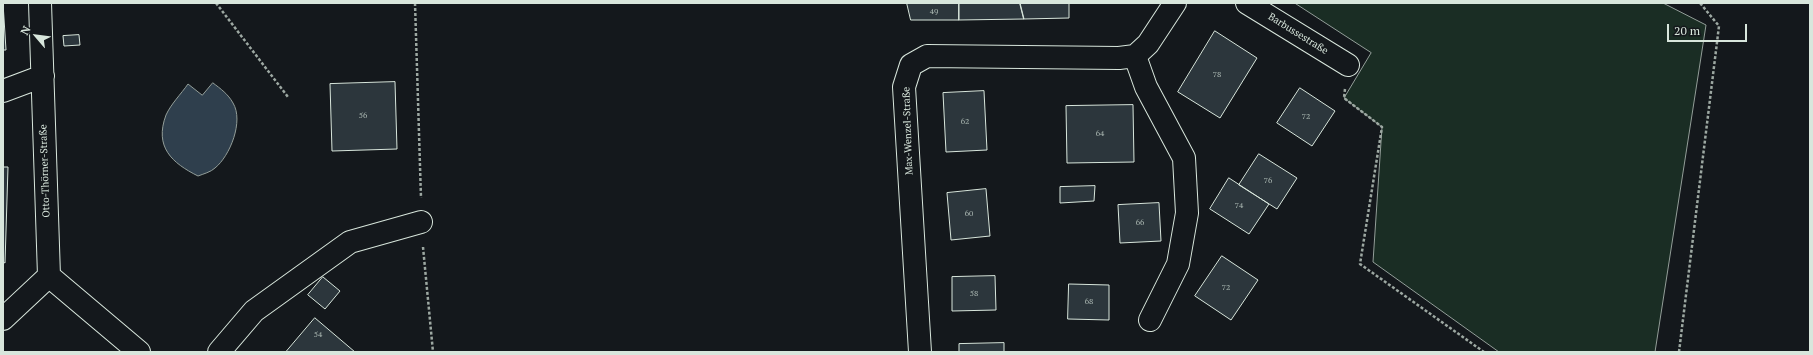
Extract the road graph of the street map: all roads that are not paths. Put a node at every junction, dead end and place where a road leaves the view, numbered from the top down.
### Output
1 (40, 3) edge
2 (1175, 3) edge
3 (1248, 3) edge
4 (1135, 56) junction
5 (1348, 65) road end
6 (43, 76) junction
7 (3, 91) edge
8 (421, 222) road end
9 (49, 276) junction
10 (3, 319) edge
11 (1150, 320) dead end
12 (139, 352) edge
13 (219, 352) edge
14 (920, 352) edge

1 - 6 street, Otto-Thörner-Straße
2 - 4 street
3 - 5 street, Barbussestraße
4 - 11 street
4 - 14 street, Max-Wenzel-Straße
6 - 7 street
6 - 9 street, Otto-Thörner-Straße
8 - 13 street
9 - 10 street
9 - 12 street

